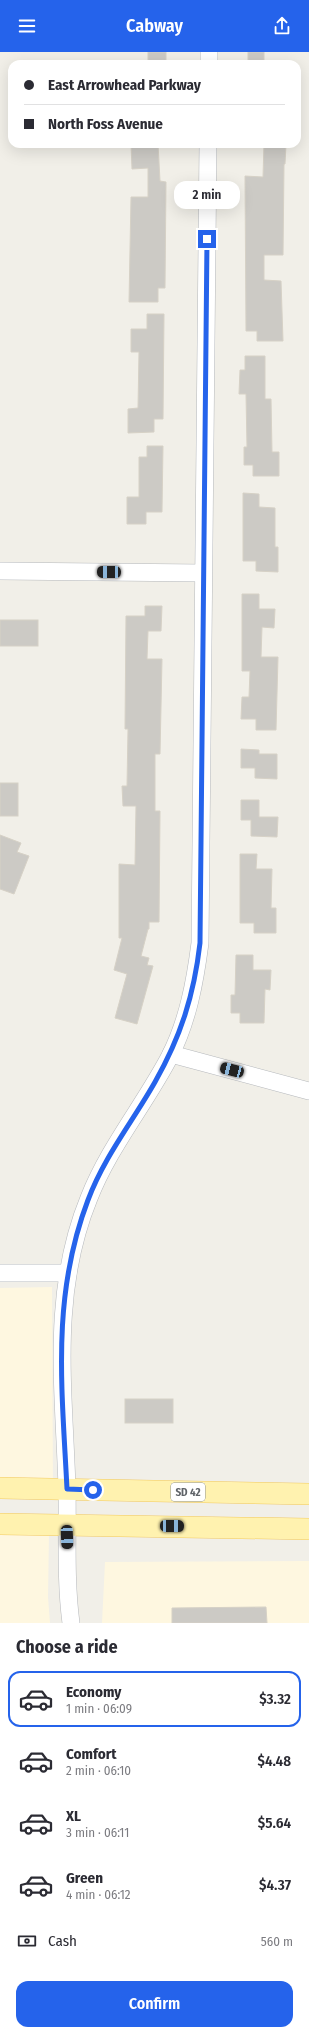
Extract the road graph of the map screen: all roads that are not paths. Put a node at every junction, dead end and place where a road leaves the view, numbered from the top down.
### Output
1 (208, 148) edge
2 (0, 571) edge
3 (203, 573) junction
4 (171, 1054) junction
5 (309, 1091) edge
6 (0, 1273) edge
7 (68, 1273) junction
8 (0, 1488) edge
9 (67, 1489) junction
10 (309, 1494) edge
11 (66, 1523) junction
12 (0, 1524) edge
13 (309, 1528) edge
14 (71, 1623) edge

1 - 3 street
2 - 3 street
3 - 4 street
4 - 5 street
4 - 7 street
6 - 7 street
7 - 9 street
8 - 9 main road, SD 42
9 - 10 main road, SD 42
9 - 11 street
11 - 12 main road
11 - 13 main road
11 - 14 street

